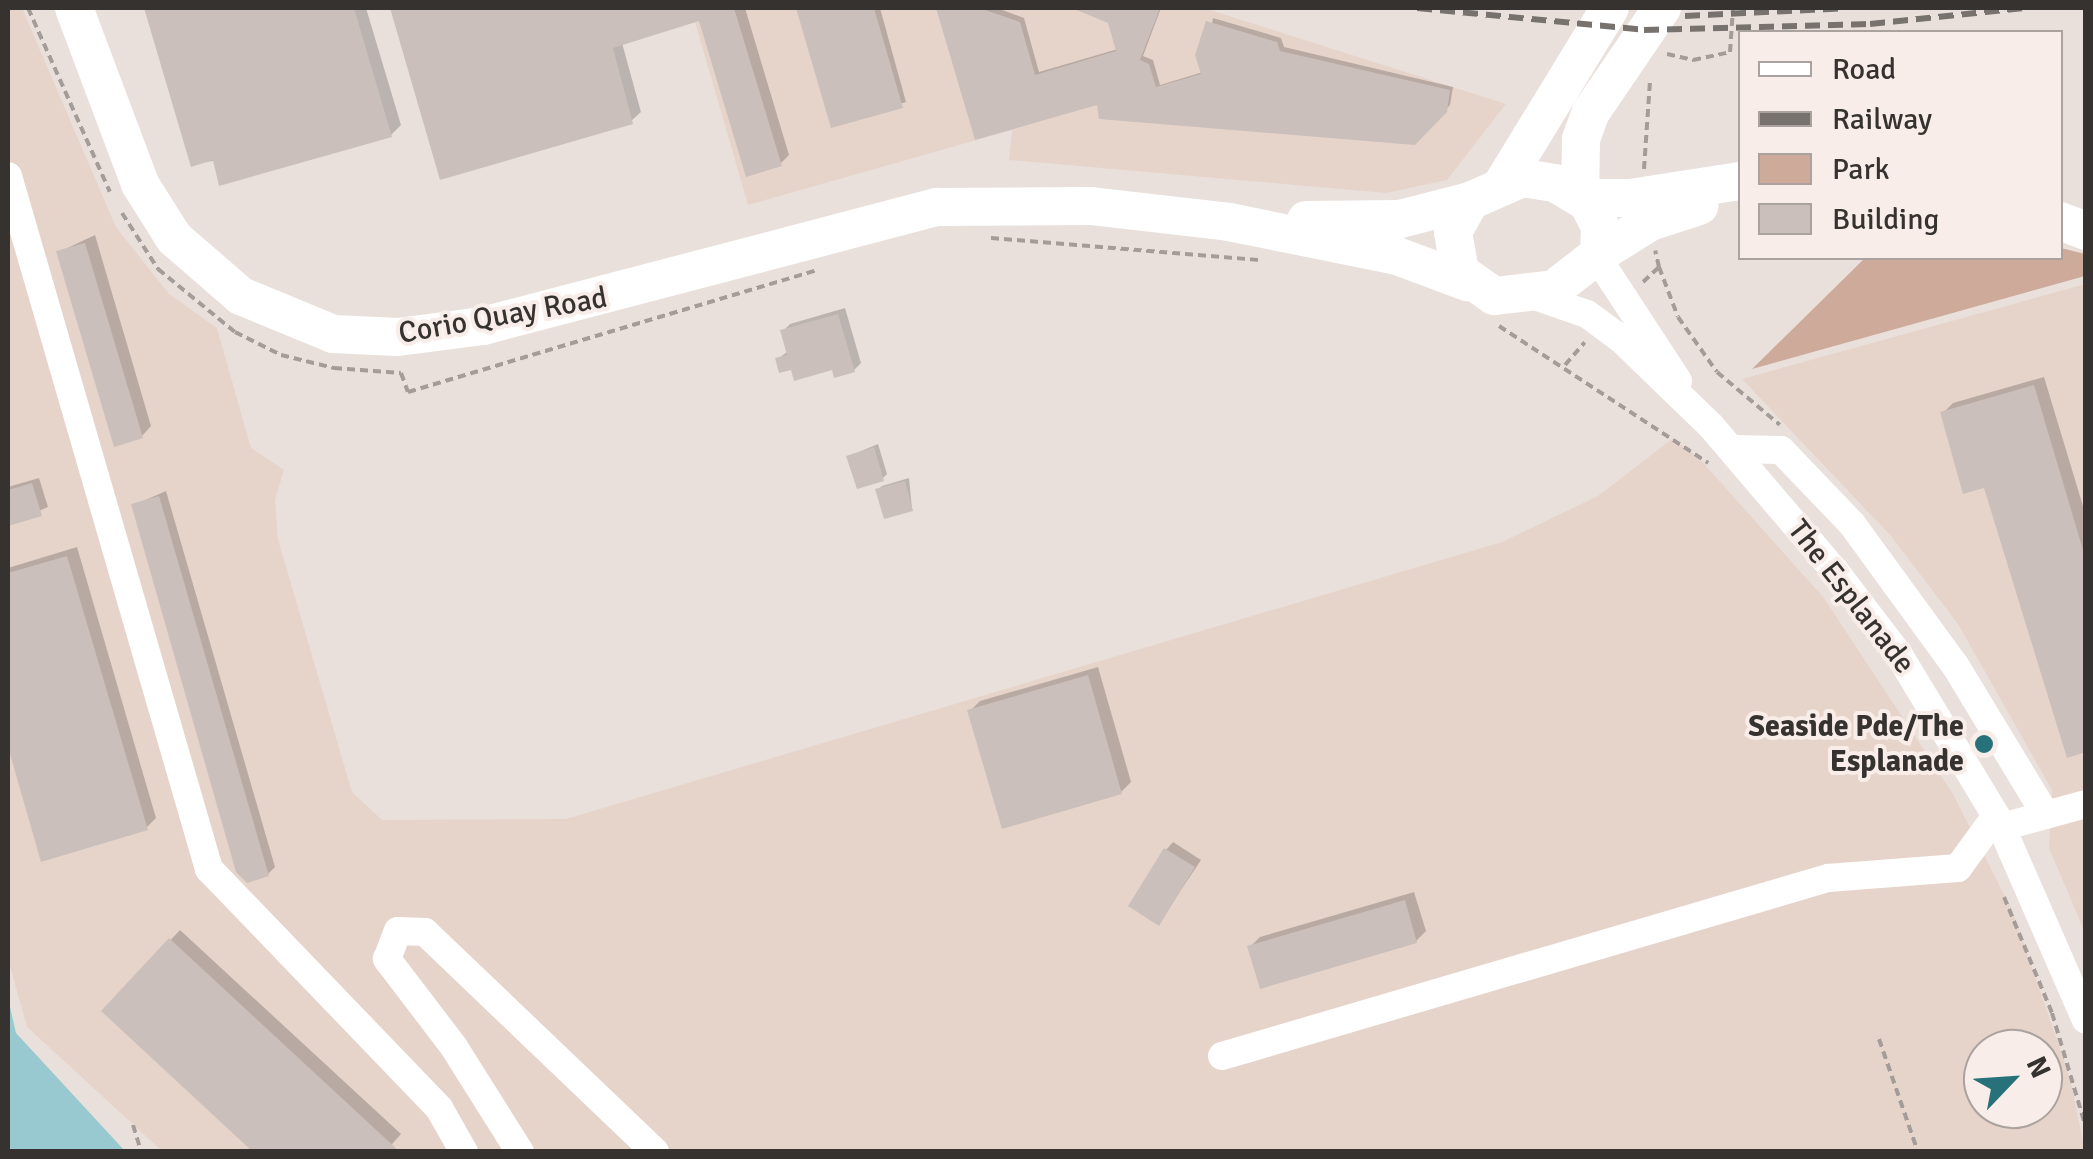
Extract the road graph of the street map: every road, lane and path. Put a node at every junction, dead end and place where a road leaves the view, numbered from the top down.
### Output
1 (28, 8) edge
2 (54, 8) edge
3 (74, 8) edge
4 (1610, 8) edge
5 (1662, 8) edge
6 (1733, 8) edge
7 (1658, 62) dead end
8 (1653, 72) dead end
9 (8, 176) edge
10 (1644, 180) dead end
11 (1738, 180) edge
12 (1487, 192) junction
13 (1582, 198) junction
14 (1738, 198) edge
15 (1229, 222) junction
16 (2063, 223) edge
17 (1651, 231) dead end
18 (2086, 234) edge
19 (975, 236) dead end
20 (1598, 256) junction
21 (1272, 261) dead end
22 (822, 270) dead end
23 (1467, 282) junction
24 (1643, 282) dead end
25 (635, 291) junction
26 (1532, 294) junction
27 (1490, 322) dead end
28 (1594, 330) dead end
29 (1565, 366) junction
30 (1694, 407) junction
31 (1722, 458) junction
32 (2086, 804) edge
33 (2046, 816) junction
34 (1992, 828) junction
35 (2086, 1020) edge
36 (1879, 1039) dead end
37 (1222, 1056) dead end
38 (134, 1125) dead end
39 (2086, 1128) edge
40 (142, 1152) edge
41 (464, 1152) edge
42 (520, 1152) edge
43 (655, 1152) edge
44 (1918, 1152) edge

1 - 22 path
2 - 25 main road, Corio Quay Road
3 - 25 main road, Corio Quay Road
4 - 12 main road
5 - 13 main road
6 - 7 path
8 - 10 path
9 - 41 street
11 - 13 main road
12 - 13 main road
12 - 15 main road, Corio Quay Road
12 - 23 main road
13 - 20 main road
14 - 20 main road
15 - 23 main road, Corio Quay Road
15 - 25 main road, Corio Quay Road
16 - 18 main road
17 - 24 path
19 - 21 path
20 - 26 main road
20 - 30 street, The Esplanade
23 - 26 main road
26 - 30 street, The Esplanade
27 - 29 path
28 - 29 path
29 - 31 path
30 - 31 street, The Esplanade
31 - 33 street
31 - 34 street, The Esplanade
32 - 33 street
33 - 34 street
34 - 35 street, The Esplanade
34 - 37 street
34 - 39 path
36 - 44 path
38 - 40 path
42 - 43 street

